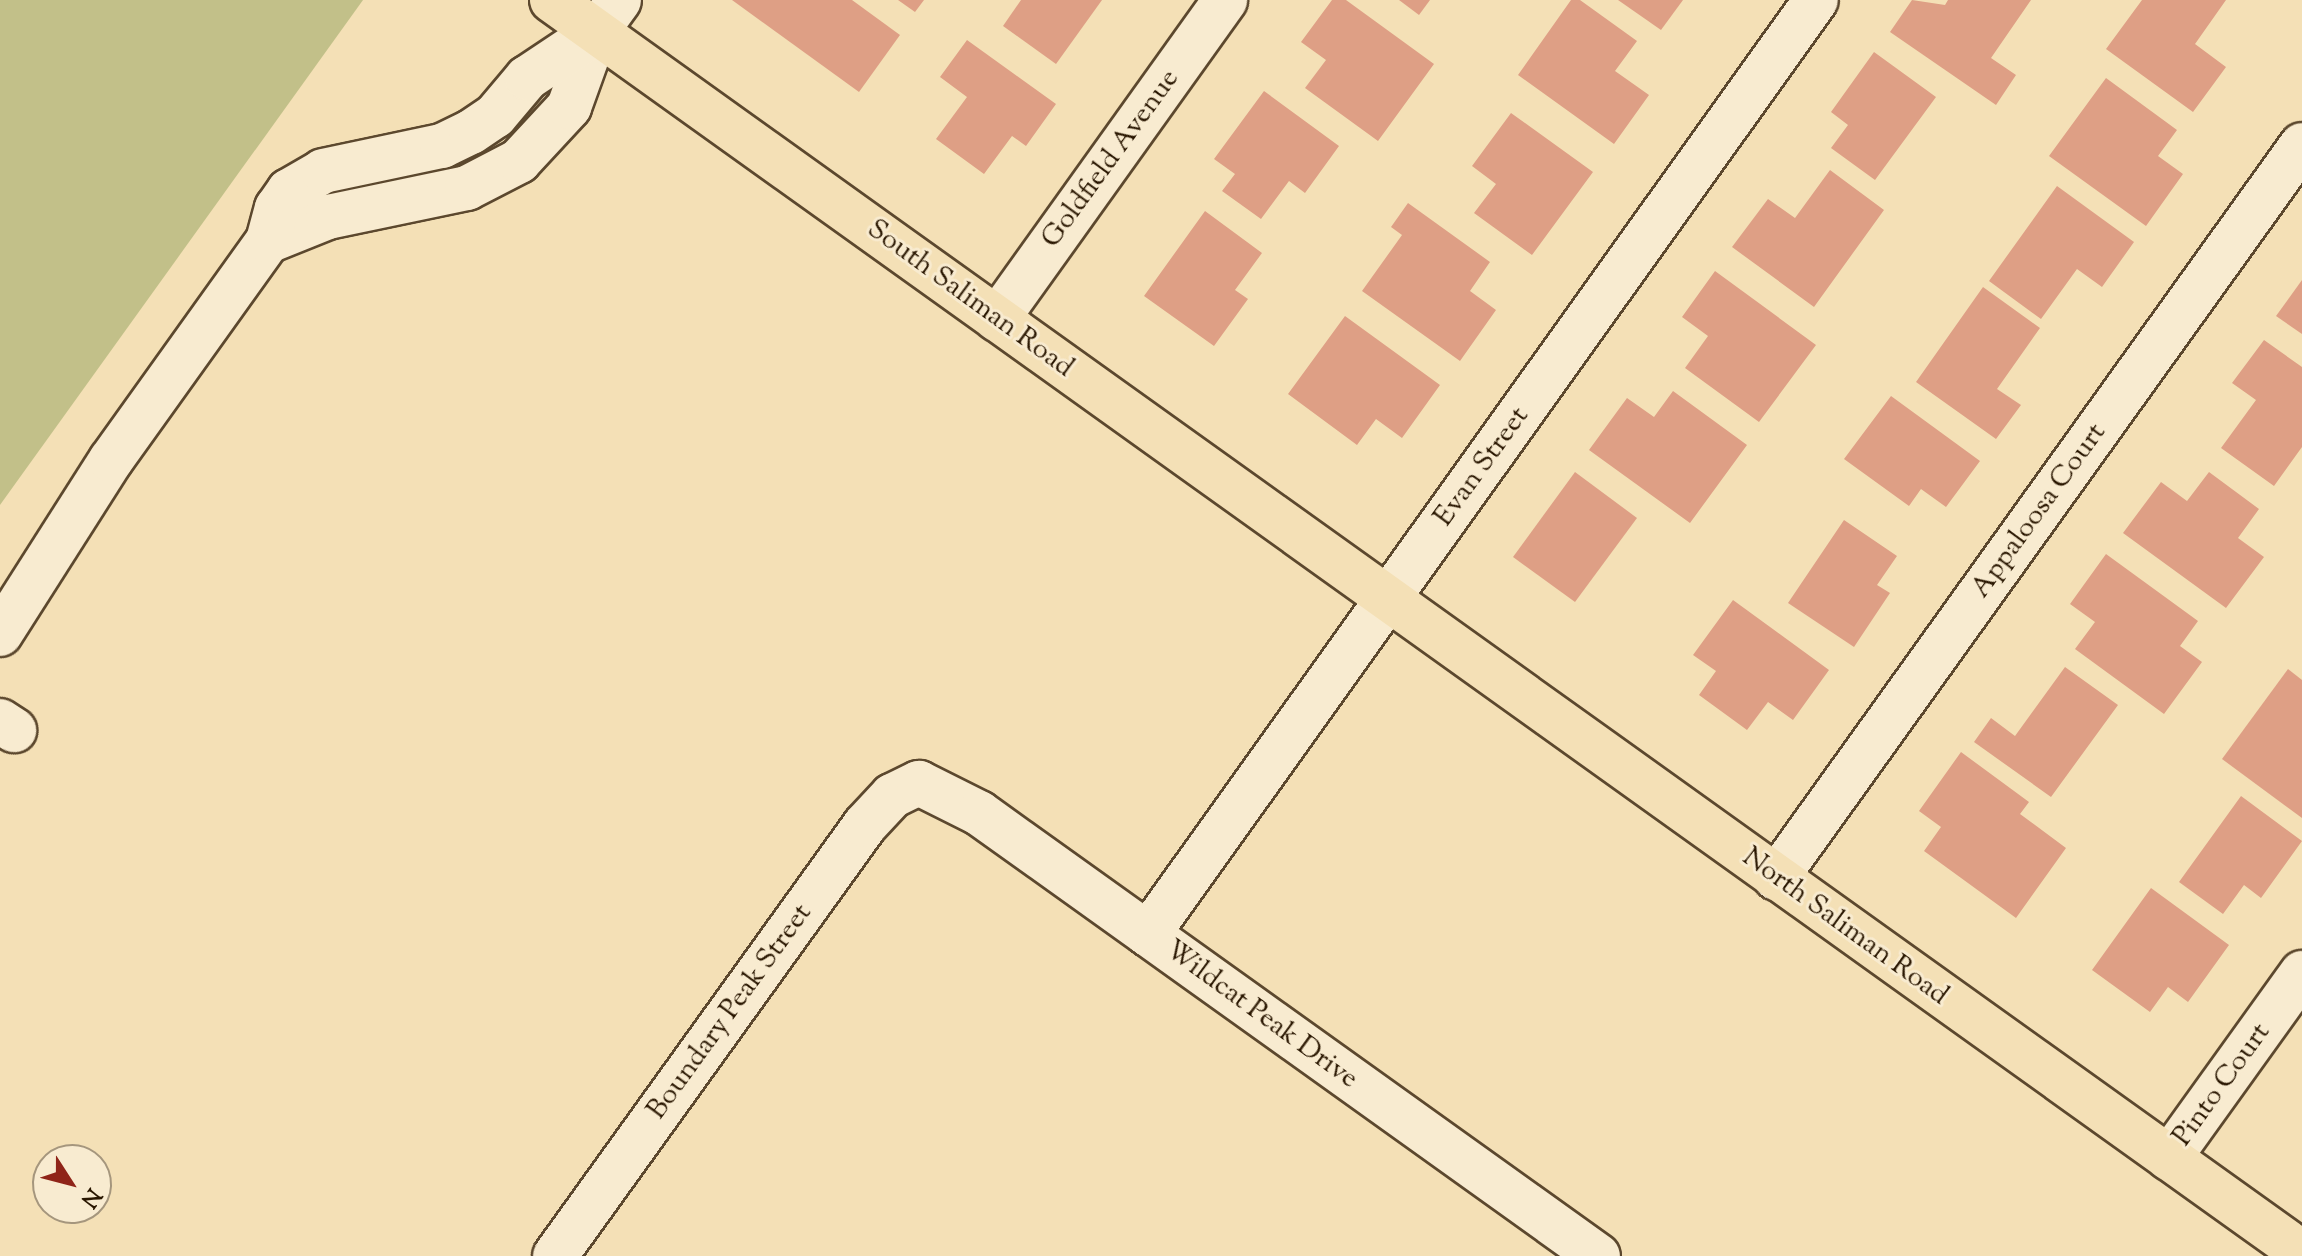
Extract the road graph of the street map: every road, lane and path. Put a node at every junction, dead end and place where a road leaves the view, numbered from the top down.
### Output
1 (552, 0) edge
2 (1225, 0) edge
3 (1816, 0) edge
4 (608, 16) edge
5 (2302, 145) edge
6 (377, 159) junction
7 (384, 204) junction
8 (268, 241) junction
9 (997, 319) junction
10 (1388, 598) junction
11 (0, 634) edge
12 (919, 783) joint
13 (1776, 878) junction
14 (1148, 934) junction
15 (2302, 973) edge
16 (2169, 1158) junction
17 (2302, 1253) edge
18 (555, 1256) edge
19 (1598, 1256) edge

1 - 4 main road, South Saliman Road
2 - 9 street, Goldfield Avenue
3 - 10 street, Evan Street
4 - 6 street
4 - 7 street
4 - 9 main road, South Saliman Road
5 - 13 street, Appaloosa Court
6 - 7 street
6 - 8 street
7 - 8 street
8 - 11 street
9 - 10 main road, South Saliman Road
10 - 13 main road, North Saliman Road
10 - 14 street, Evan Street
12 - 14 street, Wildcat Peak Drive
12 - 18 street, Boundary Peak Street
13 - 16 main road, North Saliman Road
14 - 19 street, Wildcat Peak Drive
15 - 16 street, Pinto Court
16 - 17 main road, North Saliman Road

